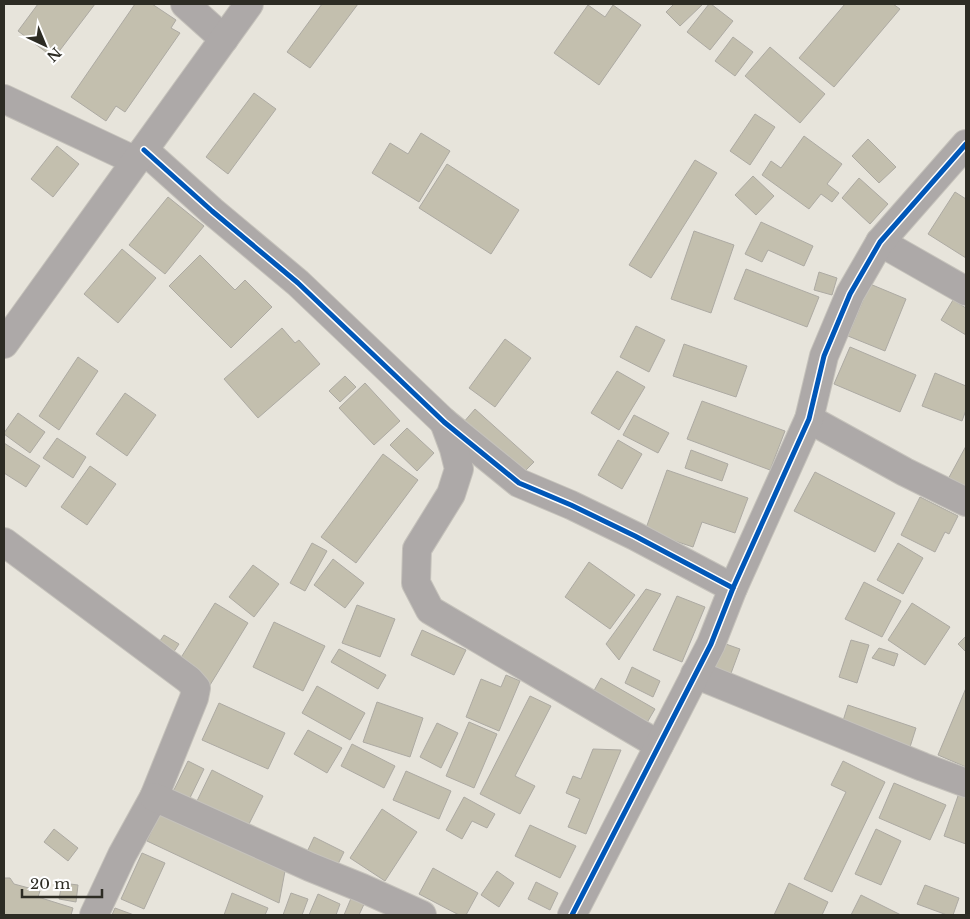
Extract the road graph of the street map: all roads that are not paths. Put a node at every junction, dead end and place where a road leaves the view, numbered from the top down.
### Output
1 (185, 4) edge
2 (249, 4) edge
3 (224, 39) junction
4 (4, 99) edge
5 (966, 144) edge
6 (140, 155) junction
7 (880, 242) junction
8 (966, 291) edge
9 (4, 344) edge
10 (809, 419) junction
11 (444, 422) junction
12 (966, 502) edge
13 (4, 542) edge
14 (733, 588) junction
15 (695, 674) junction
16 (659, 745) junction
17 (966, 783) edge
18 (154, 797) junction
19 (94, 915) edge
20 (422, 915) edge
21 (572, 915) edge

1 - 3 street
2 - 3 street
3 - 6 street
4 - 6 street
5 - 7 street
6 - 9 street
6 - 11 street
7 - 8 street
7 - 10 street
10 - 12 street
10 - 14 street
11 - 14 street
11 - 16 street
13 - 18 street
14 - 15 street
15 - 16 street
15 - 17 street
16 - 21 street
18 - 19 street
18 - 20 street

